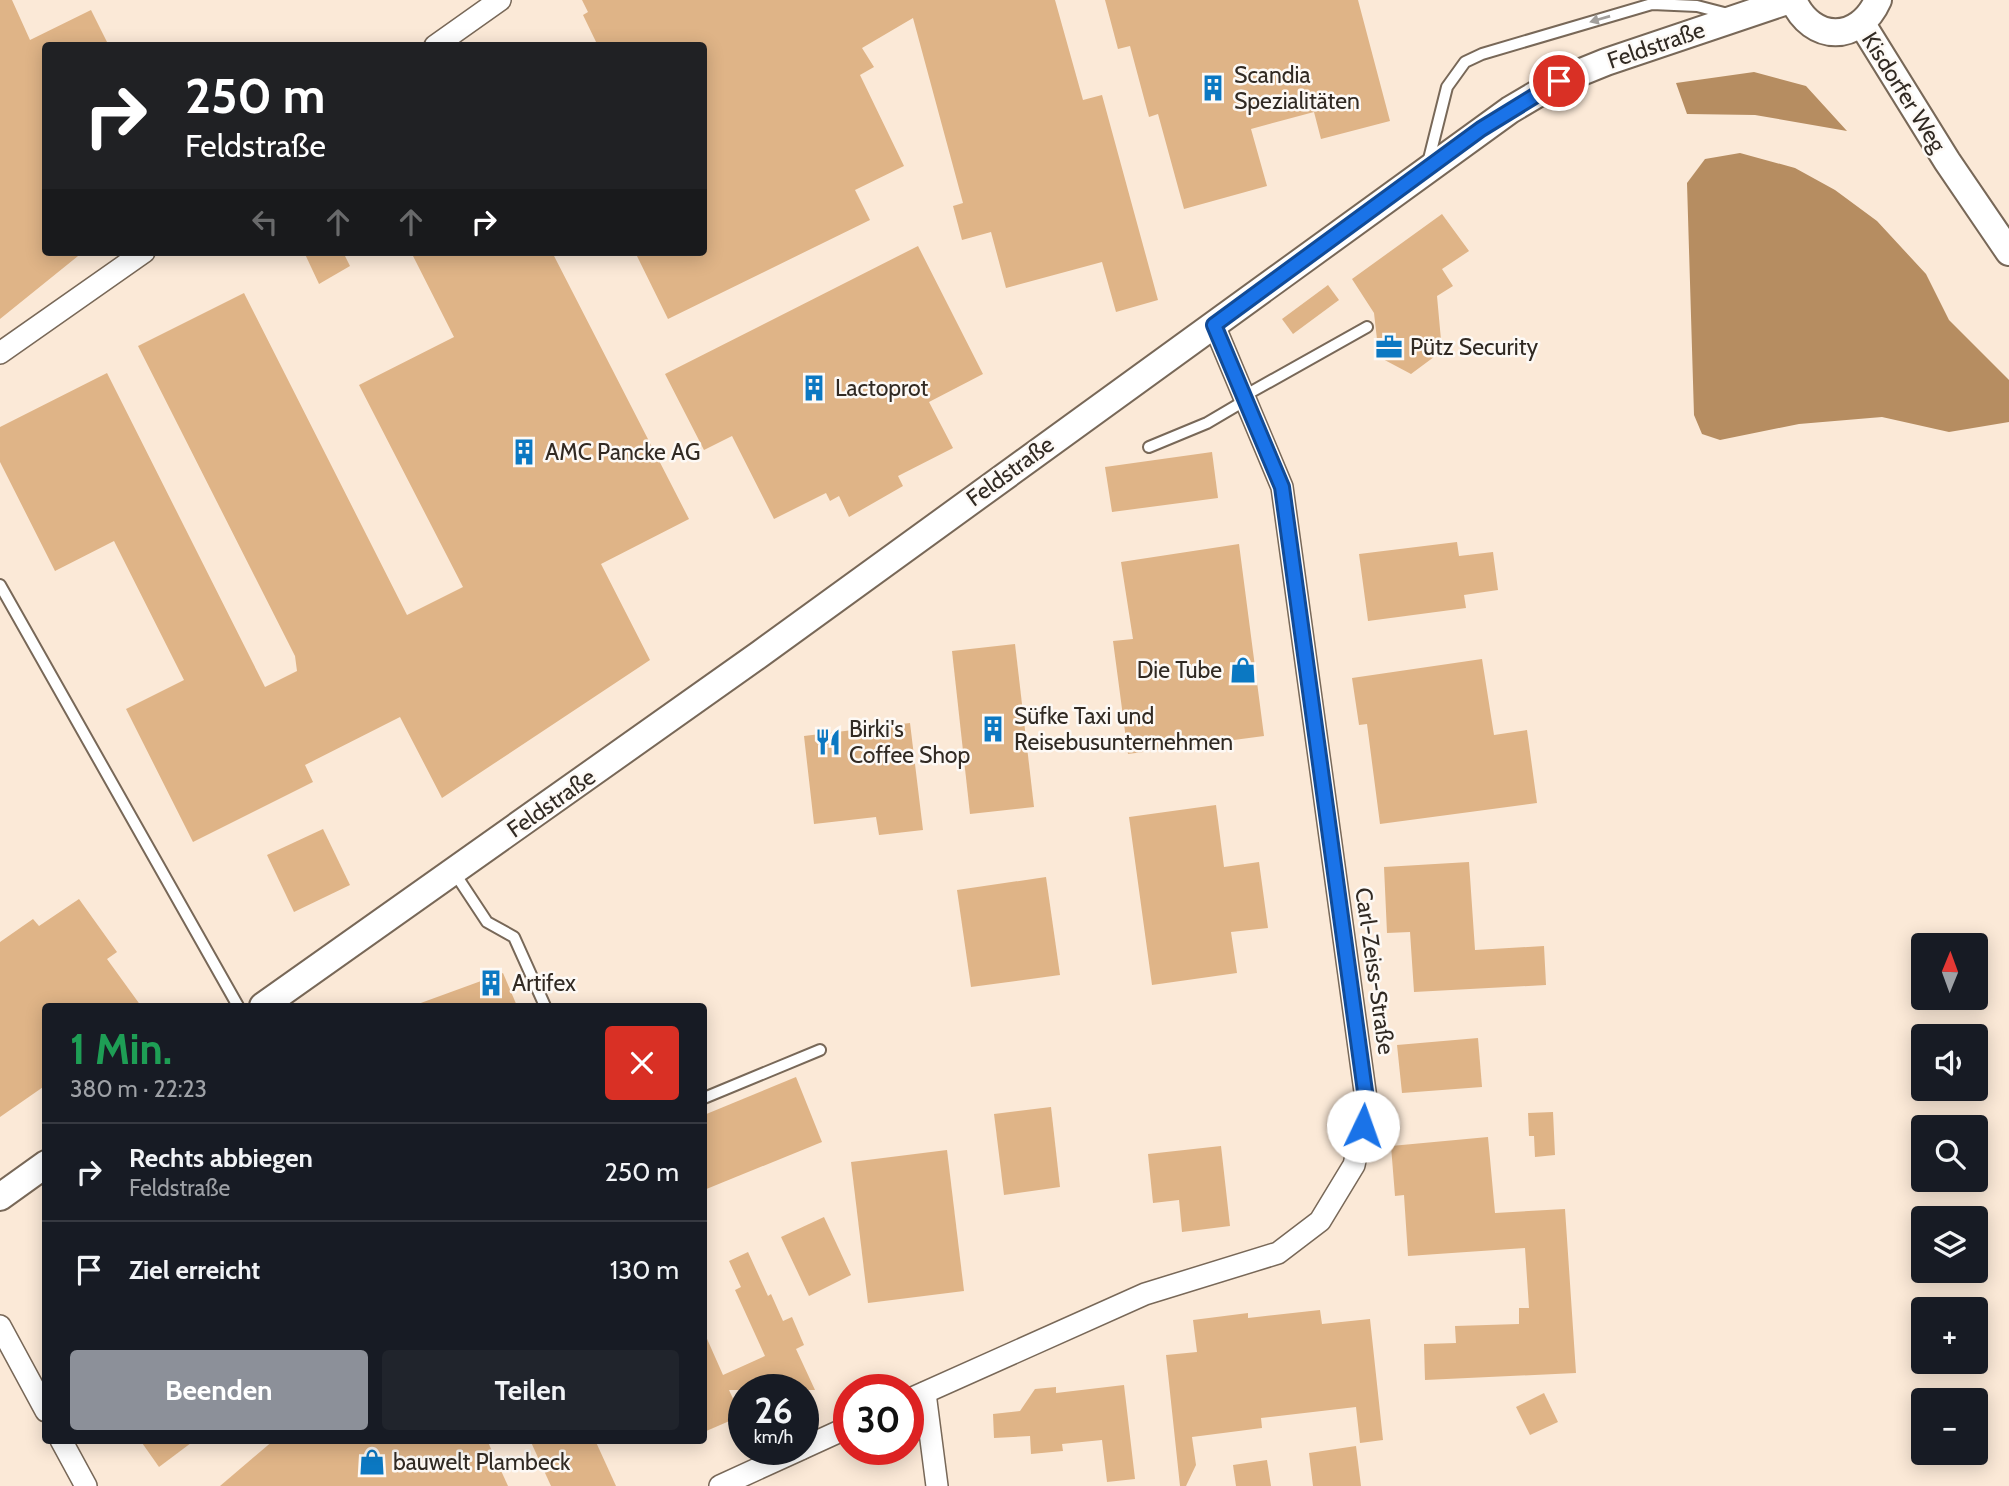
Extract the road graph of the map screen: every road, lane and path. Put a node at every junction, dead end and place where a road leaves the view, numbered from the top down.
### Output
1 (500, 0) edge
2 (1792, 0) edge
3 (1878, 0) edge
4 (1738, 17) junction
5 (1862, 24) junction
6 (441, 42) edge
7 (1427, 169) junction
8 (2009, 252) edge
9 (138, 256) edge
10 (1214, 325) junction
11 (1367, 327) dead end
12 (0, 353) edge
13 (1245, 398) junction
14 (1149, 447) dead end
15 (0, 585) edge
16 (454, 872) junction
17 (236, 1003) edge
18 (268, 1003) edge
19 (543, 1003) edge
20 (820, 1050) dead end
21 (707, 1097) edge
22 (42, 1167) edge
23 (0, 1197) edge
24 (0, 1326) edge
25 (924, 1393) edge
26 (42, 1404) edge
27 (924, 1431) edge
28 (63, 1444) edge
29 (765, 1465) edge
30 (86, 1486) edge
31 (720, 1486) edge
32 (937, 1486) edge

1 - 6 street
2 - 4 street, Feldstraße
2 - 5 street
3 - 5 street
4 - 7 street, Feldstraße
4 -> 7 lane
5 - 8 street, Kisdorfer Weg
7 - 10 street, Feldstraße
9 - 12 street
10 - 13 street, Carl-Zeiss-Straße
10 - 16 street, Feldstraße
11 - 13 lane
13 - 14 lane
13 - 25 street, Carl-Zeiss-Straße
15 - 17 lane
16 - 18 street, Feldstraße
16 - 19 lane
20 - 21 lane
22 - 23 street
24 - 26 street
27 - 32 street
28 - 30 street
29 - 31 street

